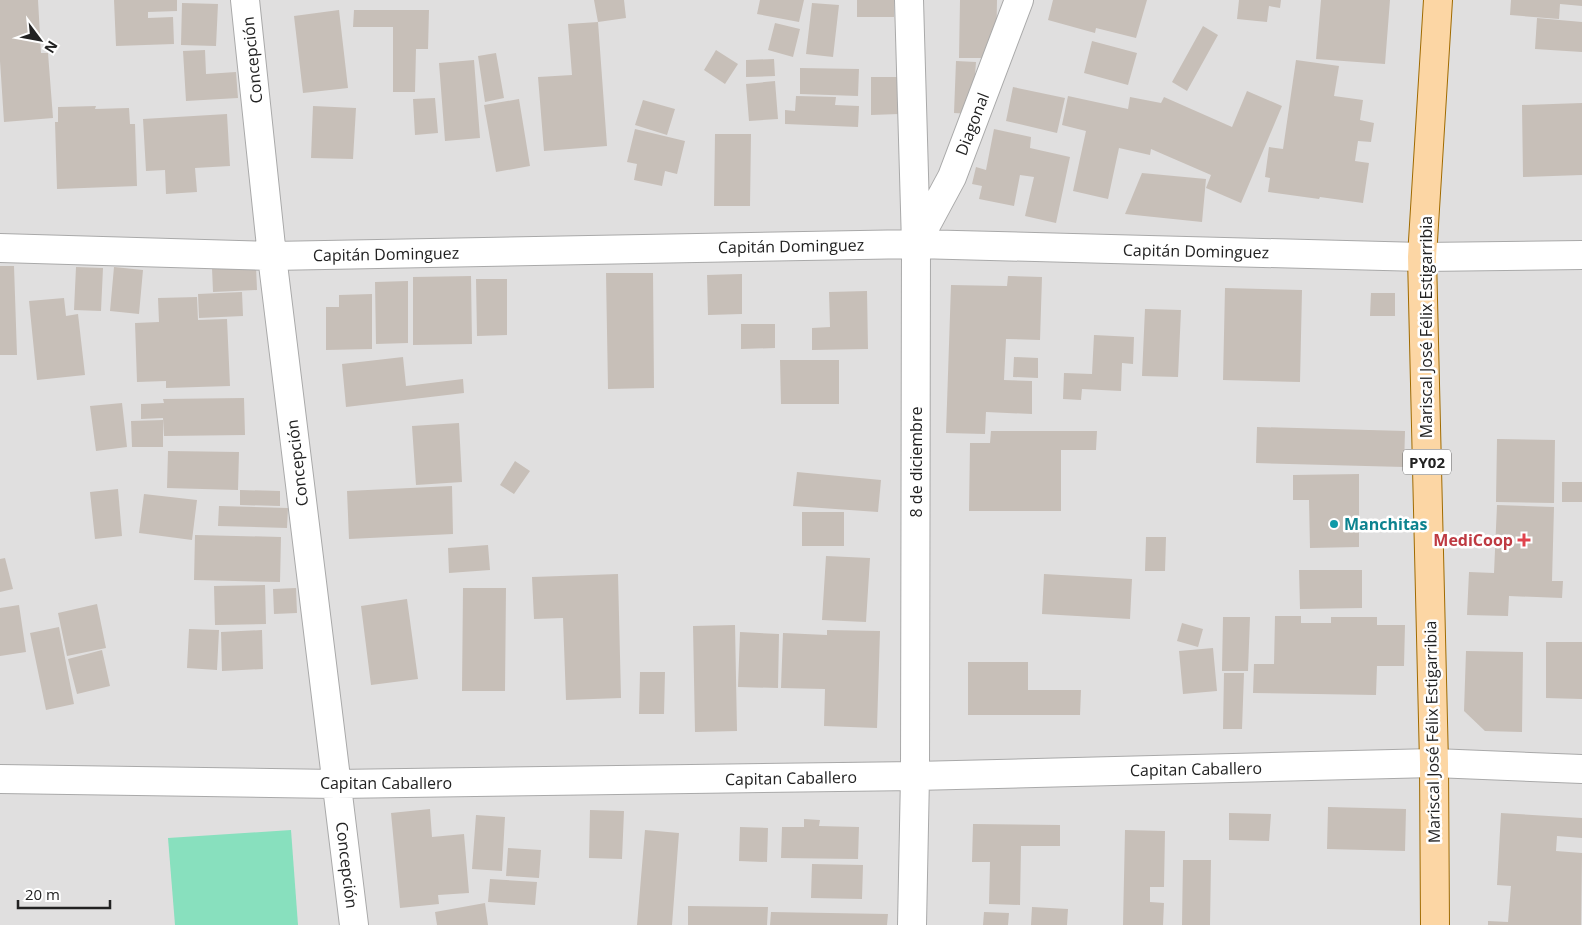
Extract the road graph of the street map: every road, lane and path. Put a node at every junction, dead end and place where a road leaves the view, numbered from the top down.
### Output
1 (245, 0) edge
2 (908, 0) edge
3 (1019, 0) edge
4 (1438, 0) edge
5 (916, 244) junction
6 (0, 248) edge
7 (1582, 255) edge
8 (272, 256) junction
9 (1422, 257) junction
10 (1434, 763) junction
11 (1582, 769) edge
12 (915, 776) junction
13 (0, 779) edge
14 (336, 784) junction
15 (354, 925) edge
16 (912, 925) edge
17 (1435, 925) edge

1 - 8 street, Concepción
2 - 5 street, 8 de diciembre
3 - 5 street, Diagonal
4 - 9 main road, Mariscal José Félix Estigarribia / PY02
5 - 8 street, Capitán Dominguez
5 - 9 street, Capitán Dominguez
5 - 12 street, 8 de diciembre
6 - 8 street, Capitán Dominguez
7 - 9 street, Capitán Dominguez
8 - 14 street, Concepción
9 - 10 main road, Mariscal José Félix Estigarribia / PY02
10 - 11 street, Capitan Caballero
10 - 12 street, Capitan Caballero
10 - 17 main road, Mariscal José Félix Estigarribia / PY02
12 - 14 street, Capitan Caballero
12 - 16 street, 8 de diciembre
13 - 14 street, Capitan Caballero
14 - 15 street, Concepción

